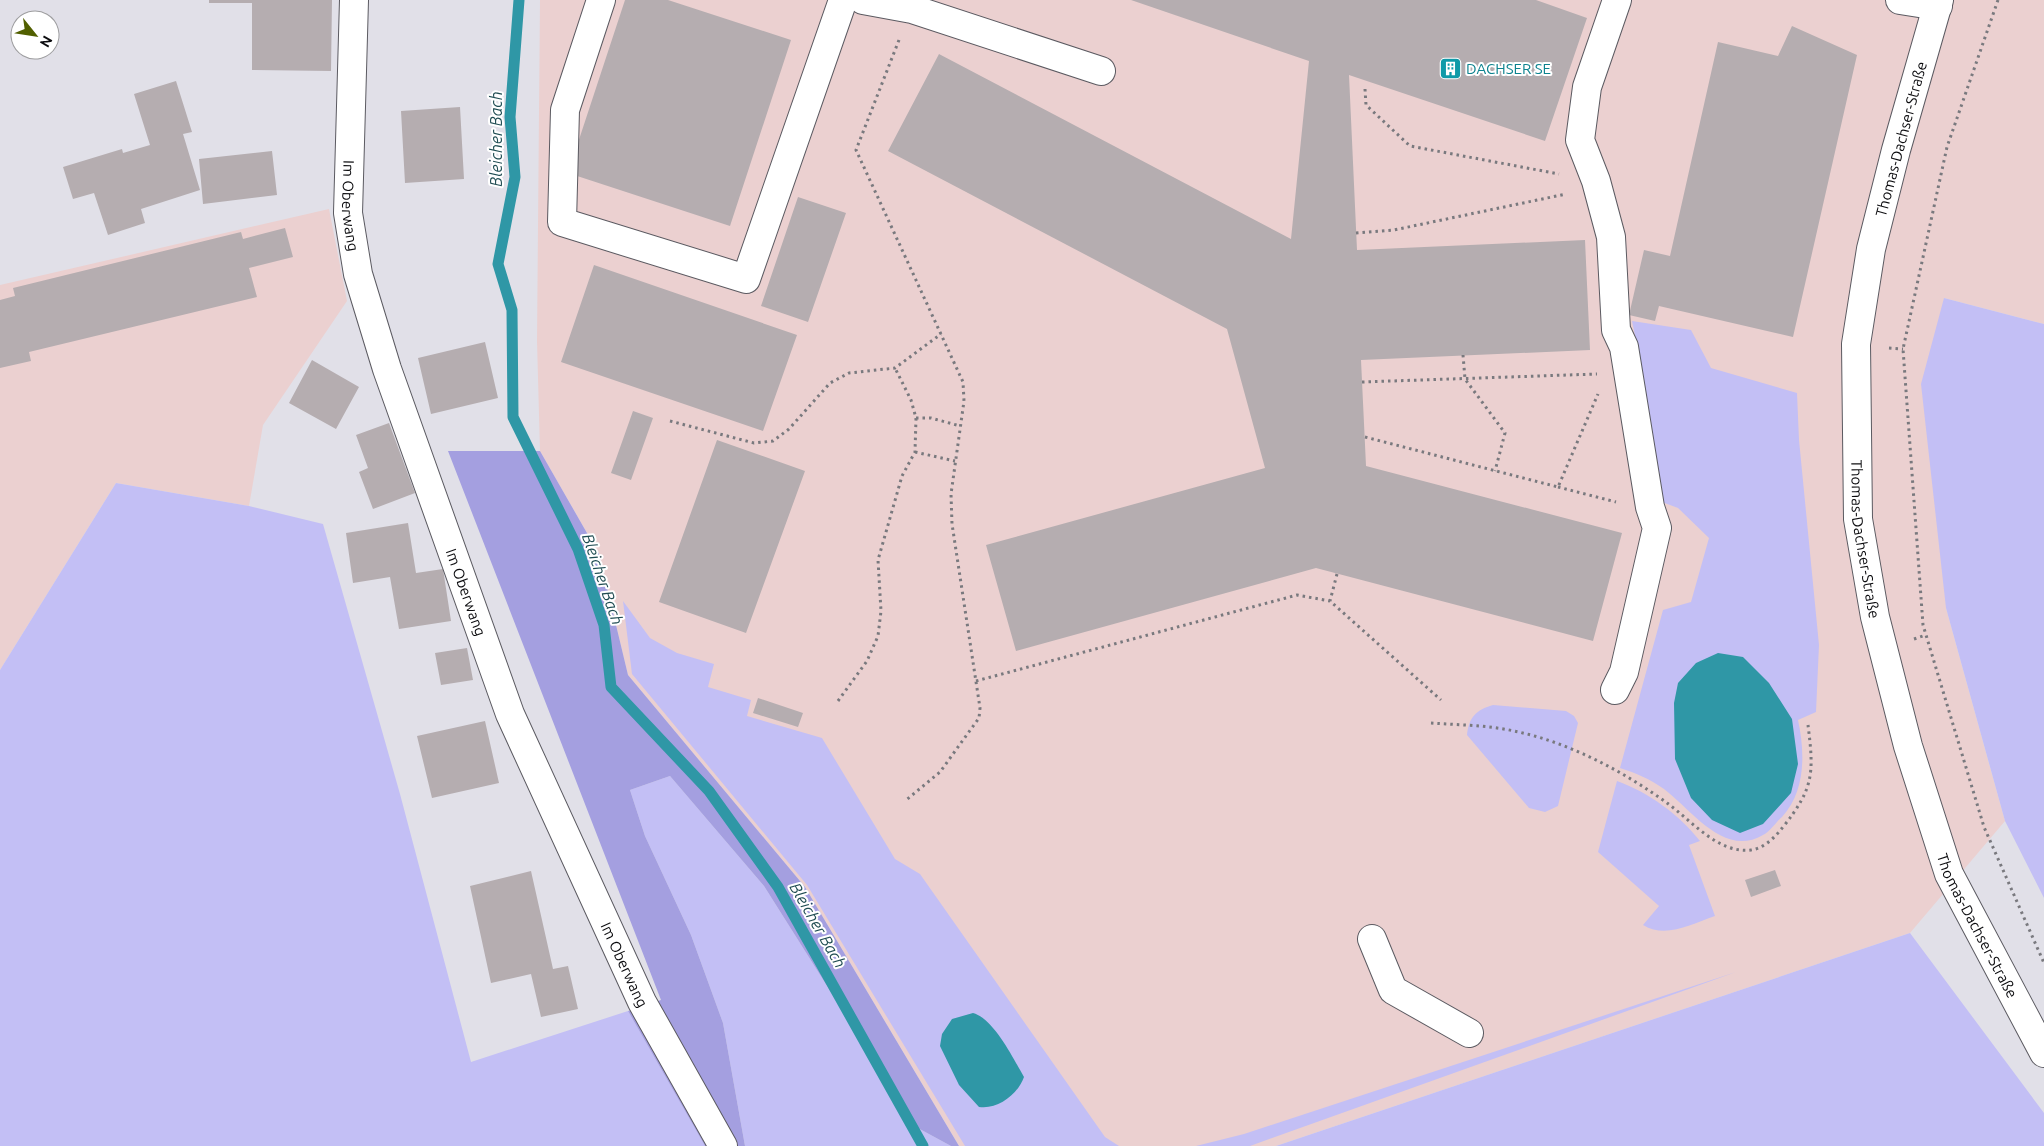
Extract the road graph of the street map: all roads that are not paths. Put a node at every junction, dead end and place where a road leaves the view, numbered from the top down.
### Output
1 (354, 0) edge
2 (601, 0) edge
3 (843, 0) edge
4 (863, 0) edge
5 (1617, 0) edge
6 (1900, 0) edge
7 (1939, 3) edge
8 (1101, 71) dead end
9 (1614, 690) dead end
10 (1372, 939) dead end
11 (1469, 1033) dead end
12 (2044, 1053) edge
13 (723, 1146) edge

1 - 13 street, Im Oberwang
2 - 3 street
4 - 8 street
5 - 9 street
6 - 7 street
7 - 12 street, Thomas-Dachser-Straße
10 - 11 street

